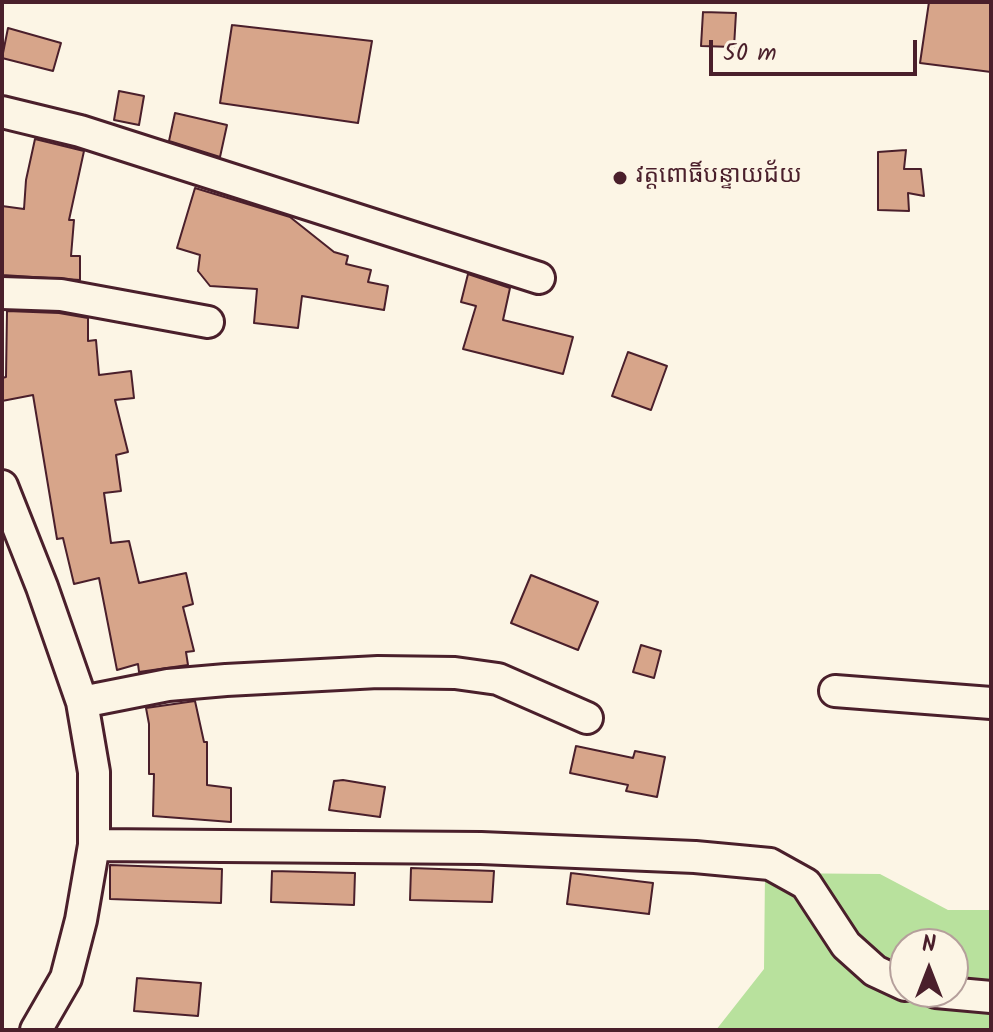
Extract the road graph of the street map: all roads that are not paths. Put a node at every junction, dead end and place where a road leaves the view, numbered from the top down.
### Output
1 (2, 112) edge
2 (539, 278) dead end
3 (2, 293) edge
4 (208, 322) dead end
5 (2, 486) edge
6 (835, 691) dead end
7 (82, 702) junction
8 (991, 703) edge
9 (587, 718) dead end
10 (94, 845) junction
11 (889, 978) edge
12 (969, 995) edge
13 (991, 997) edge
14 (36, 1030) edge

1 - 2 street
3 - 4 street
5 - 7 street
6 - 8 street
7 - 9 street
7 - 10 street
10 - 11 street
10 - 14 street
12 - 13 street

